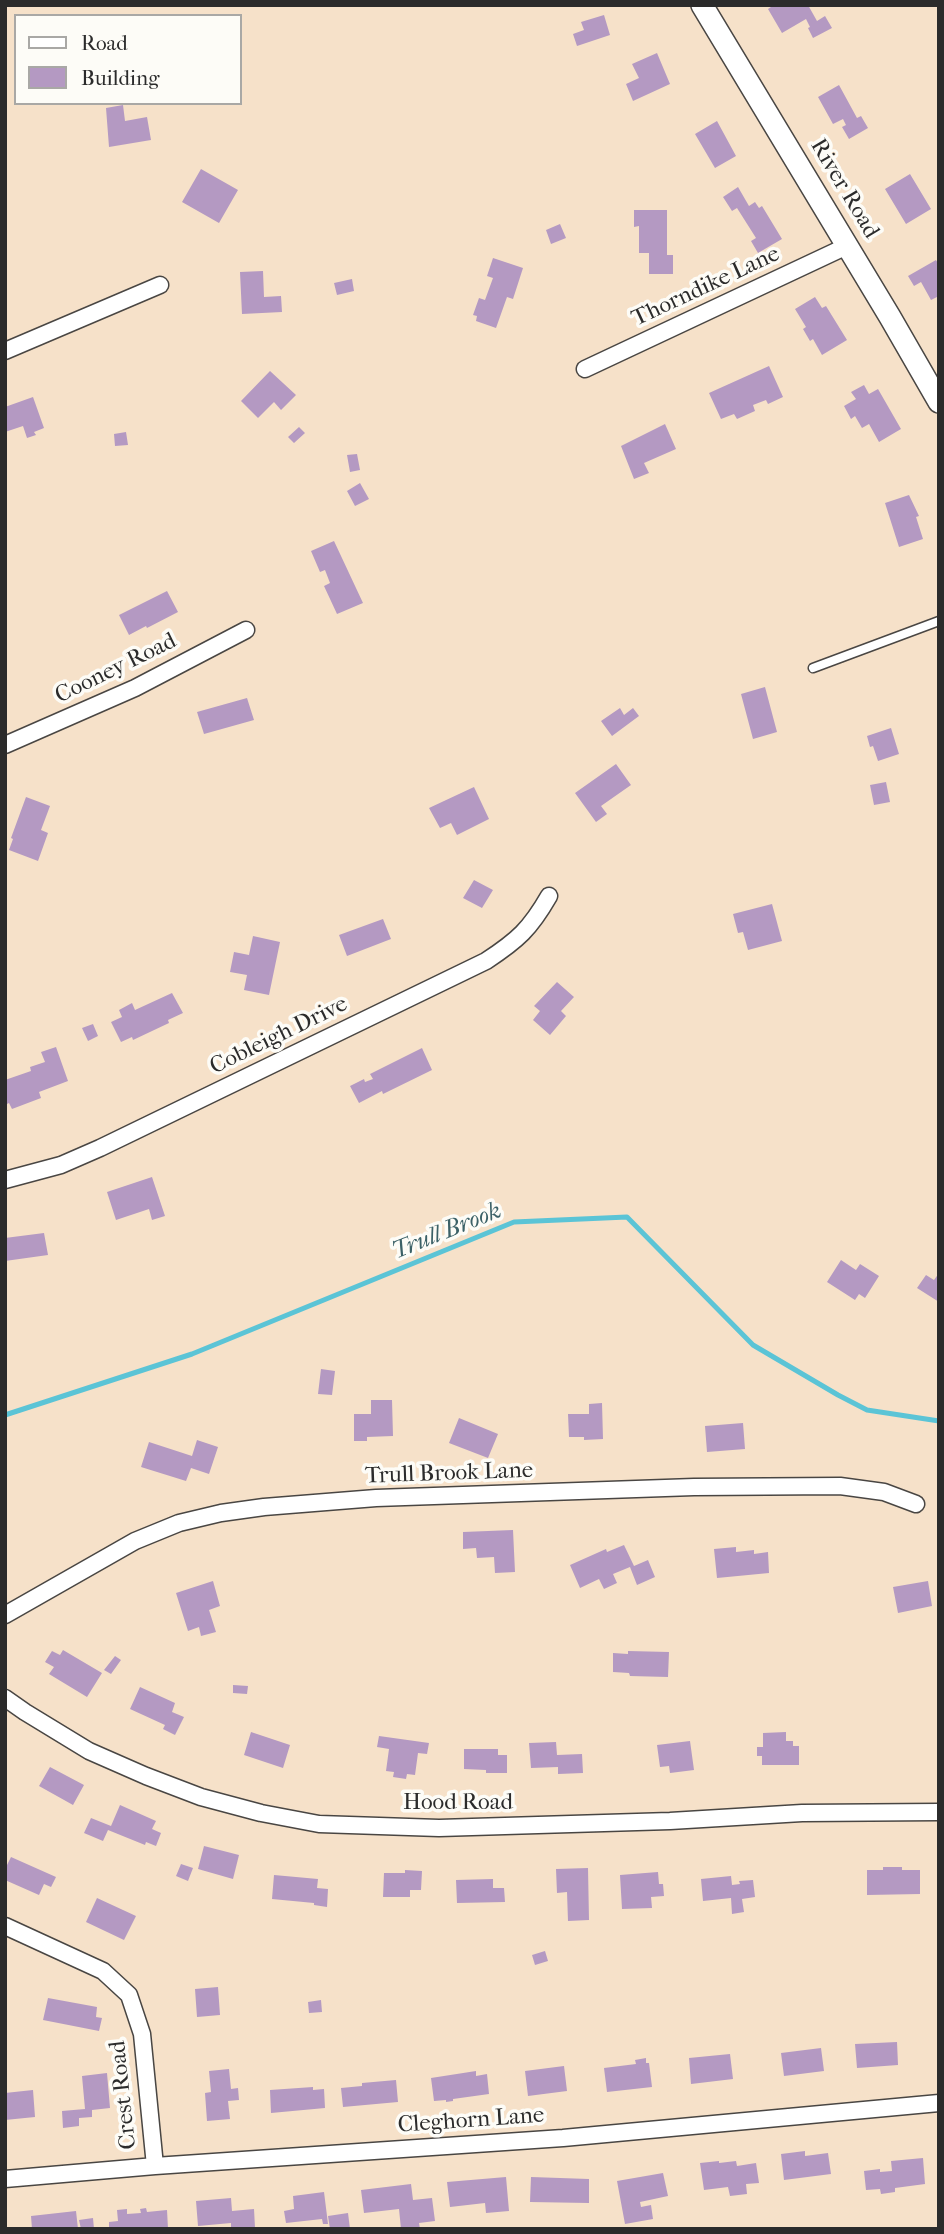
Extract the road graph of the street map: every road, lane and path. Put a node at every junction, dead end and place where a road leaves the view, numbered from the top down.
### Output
1 (702, 5) edge
2 (847, 246) junction
3 (160, 285) dead end
4 (5, 351) edge
5 (585, 369) dead end
6 (936, 392) edge
7 (939, 621) edge
8 (246, 631) dead end
9 (814, 668) dead end
10 (5, 745) edge
11 (549, 896) dead end
12 (5, 1180) edge
13 (916, 1504) dead end
14 (5, 1615) edge
15 (5, 1698) edge
16 (939, 1812) edge
17 (5, 1926) edge
18 (939, 2103) edge
19 (155, 2166) junction
20 (5, 2179) edge

1 - 2 main road, River Road
2 - 5 street, Thorndike Lane
2 - 6 main road, River Road
3 - 4 street
7 - 9 lane
8 - 10 street, Cooney Road
11 - 12 street, Cobleigh Drive
13 - 14 street, Trull Brook Lane
15 - 16 street, Hood Road
17 - 19 street, Crest Road
18 - 19 street, Cleghorn Lane
19 - 20 street, Cleghorn Lane

